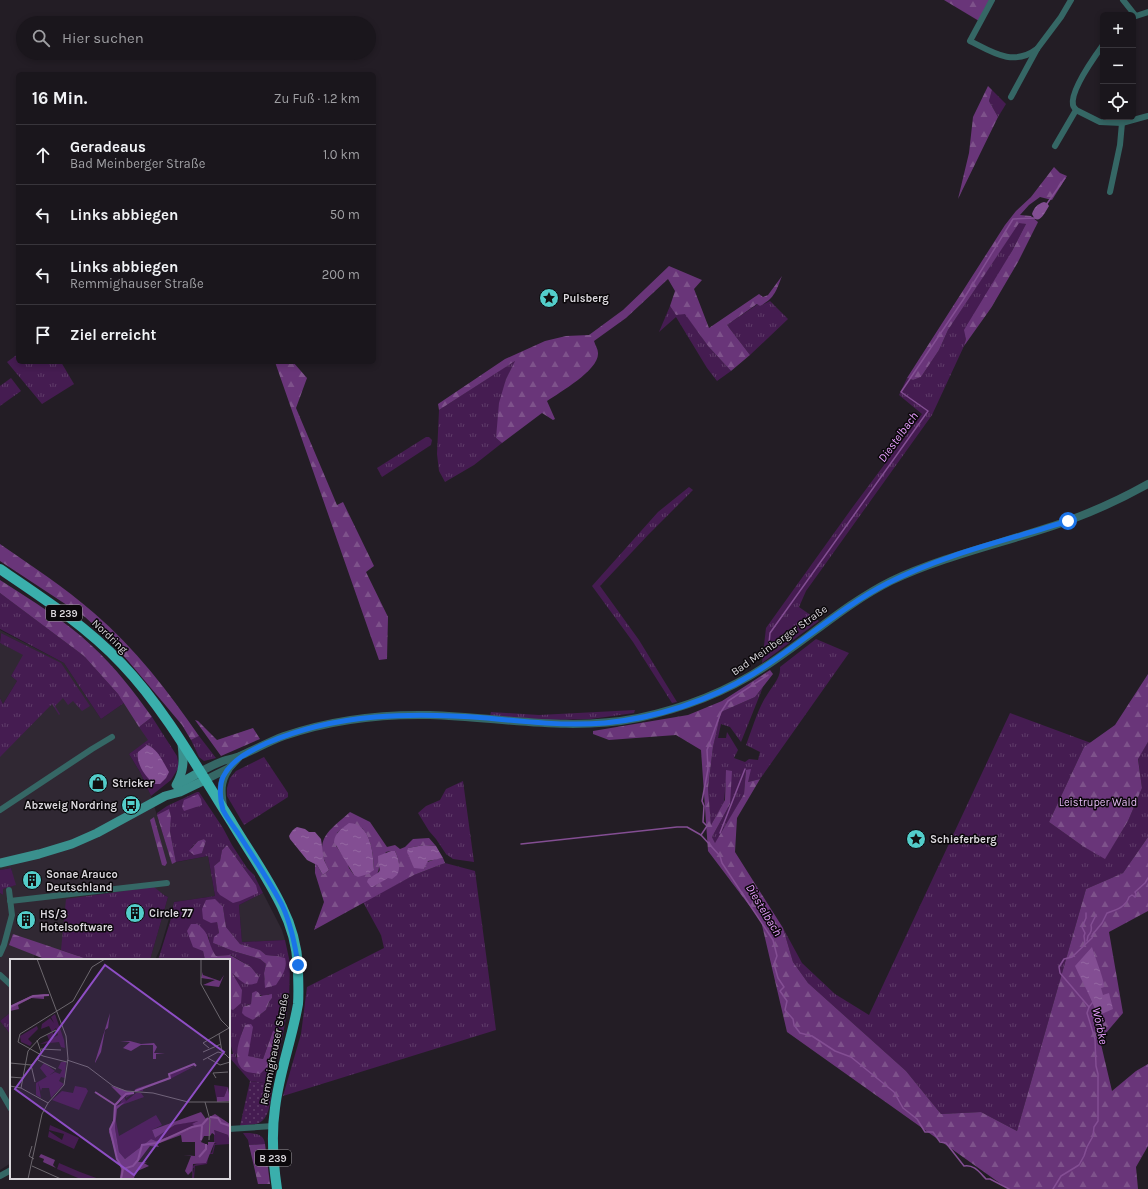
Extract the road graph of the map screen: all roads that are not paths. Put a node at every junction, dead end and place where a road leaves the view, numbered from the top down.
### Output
1 (992, 0) edge
2 (1071, 0) edge
3 (1123, 0) edge
4 (1131, 12) edge
5 (1148, 12) edge
6 (1136, 15) edge
7 (1100, 48) edge
8 (1037, 49) junction
9 (1011, 97) dead end
10 (1076, 110) junction
11 (1148, 116) edge
12 (1122, 123) junction
13 (1056, 146) dead end
14 (1110, 192) dead end
15 (1148, 484) edge
16 (0, 569) edge
17 (112, 737) dead end
18 (182, 744) junction
19 (241, 756) junction
20 (229, 768) junction
21 (203, 776) junction
22 (176, 785) junction
23 (165, 796) junction
24 (223, 809) junction
25 (0, 810) edge
26 (0, 863) edge
27 (167, 883) dead end
28 (8, 890) dead end
29 (10, 901) junction
30 (0, 954) edge
31 (0, 975) edge
32 (10, 984) edge
33 (0, 1090) edge
34 (10, 1107) edge
35 (273, 1126) junction
36 (230, 1129) edge
37 (10, 1171) edge
38 (0, 1176) edge
39 (277, 1189) edge

1 - 8 street
2 - 8 street
3 - 4 street
5 - 6 street
7 - 10 street
8 - 9 street
10 - 12 street
10 - 13 street
11 - 12 street
12 - 14 street
15 - 19 street, Bad Meinberger Straße
16 - 18 main road, Nordring / B 239
17 - 25 street
18 - 21 main road, B 239
18 - 22 main road
19 - 20 street, Bad Meinberger Straße
19 - 21 street, Bad Meinberger Straße
20 - 21 street, Bad Meinberger Straße
20 - 24 street
21 - 22 main road, Bad Meinberger Straße
21 - 23 main road, Bad Meinberger Straße
21 - 24 main road, Remmighauser Straße / B 239
22 - 23 main road, Bad Meinberger Straße
23 - 26 main road, Bad Meinberger Straße
24 - 35 main road, Remmighauser Straße / B 239
27 - 29 street
28 - 29 street
29 - 30 street
31 - 32 street
33 - 34 street
35 - 36 street
35 - 39 main road, Remmighauser Straße / B 239
37 - 38 street

